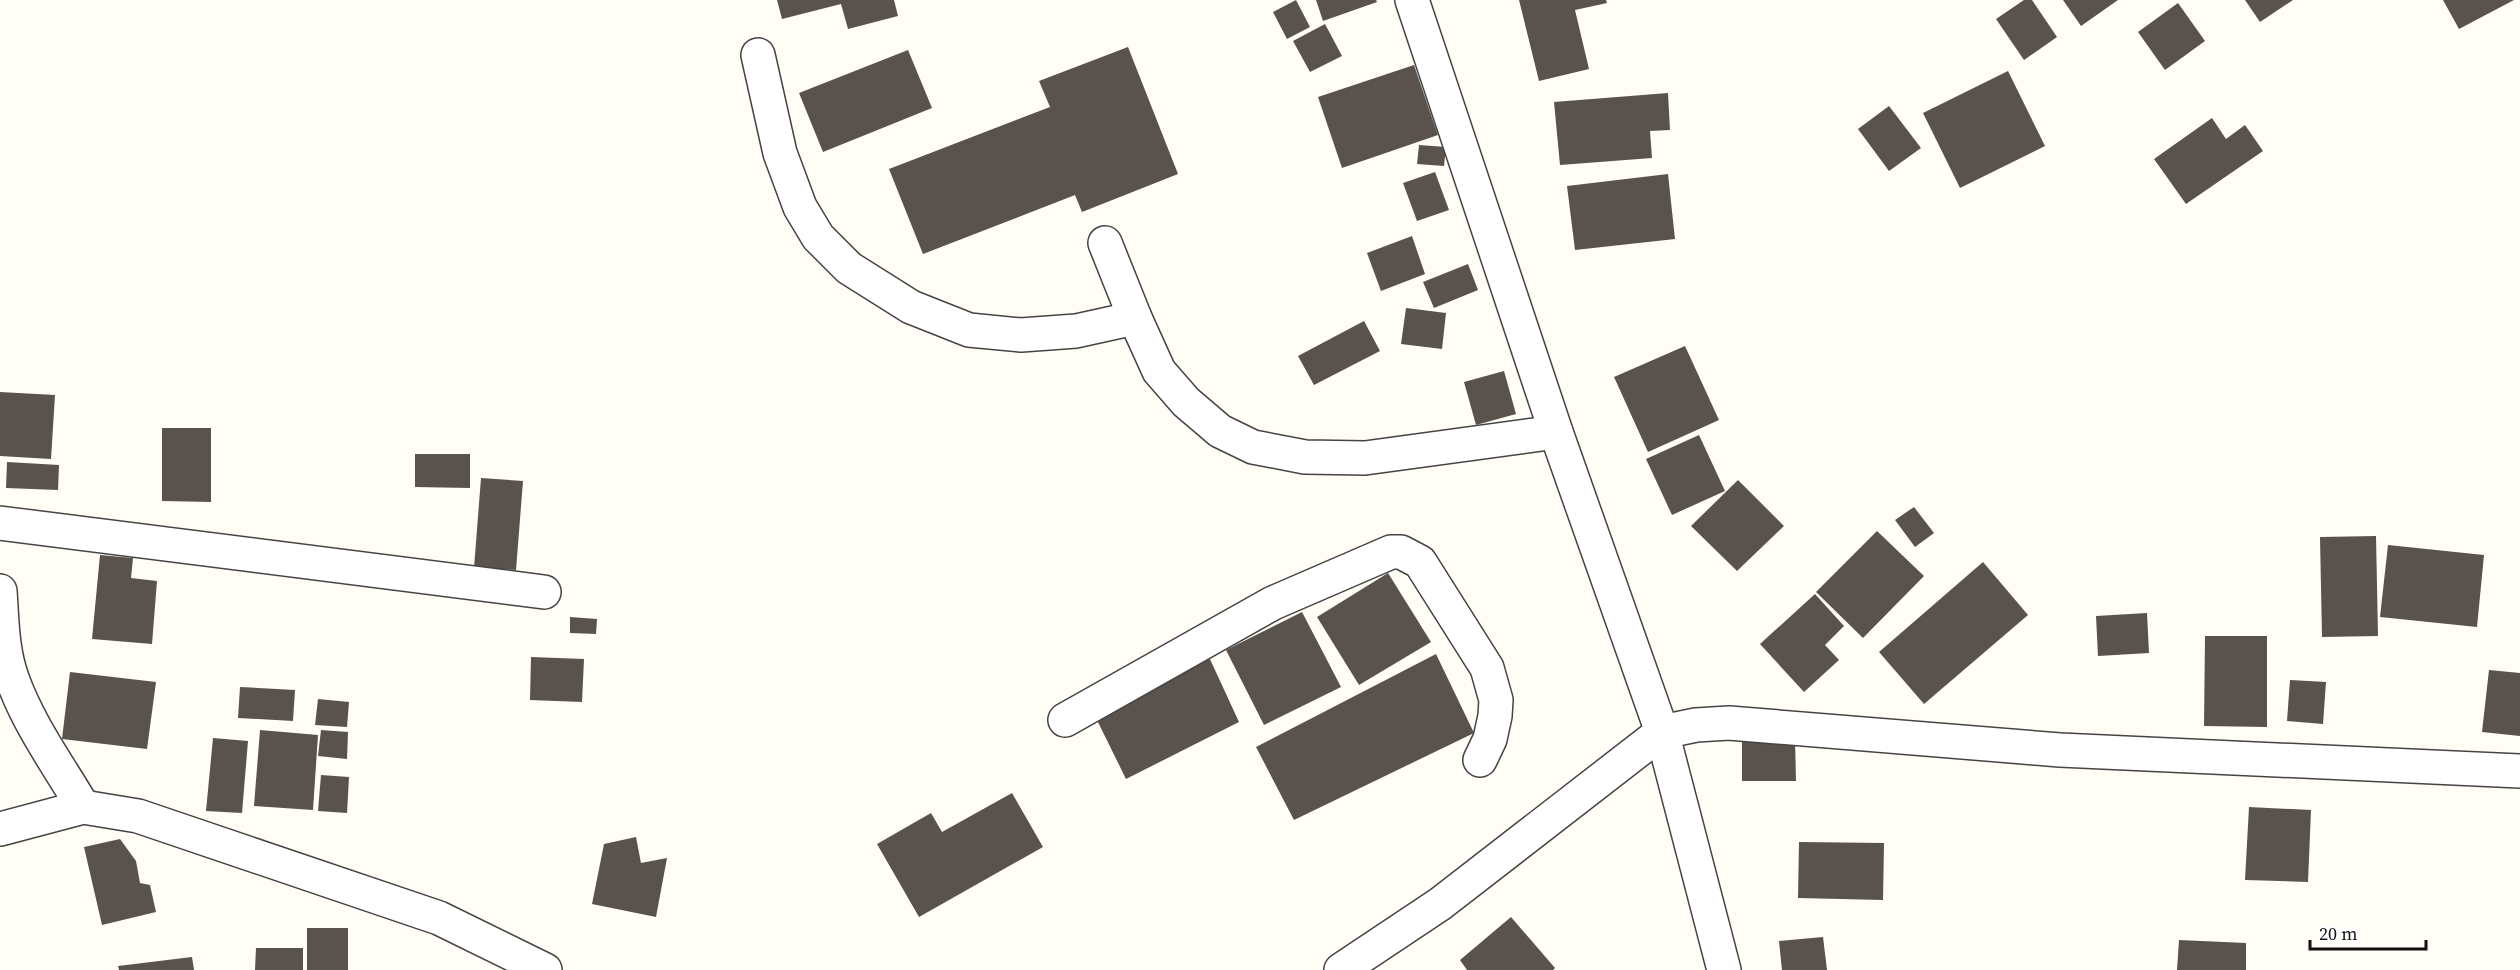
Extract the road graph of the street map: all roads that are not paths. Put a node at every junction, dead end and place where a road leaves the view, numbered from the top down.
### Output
1 (1412, 0) edge
2 (758, 56) dead end
3 (1105, 243) dead end
4 (1135, 318) junction
5 (1556, 432) junction
6 (0, 524) edge
7 (0, 591) edge
8 (544, 592) dead end
9 (1065, 720) dead end
10 (1662, 732) junction
11 (1480, 760) dead end
12 (2520, 771) edge
13 (83, 807) junction
14 (0, 829) edge
15 (545, 970) edge
16 (1341, 970) edge
17 (1724, 970) edge

1 - 5 street
2 - 4 street
3 - 4 street
4 - 5 street
5 - 10 street
6 - 8 street
7 - 13 street
9 - 11 street
10 - 12 street
10 - 16 street
10 - 17 street
13 - 14 street
13 - 15 street

